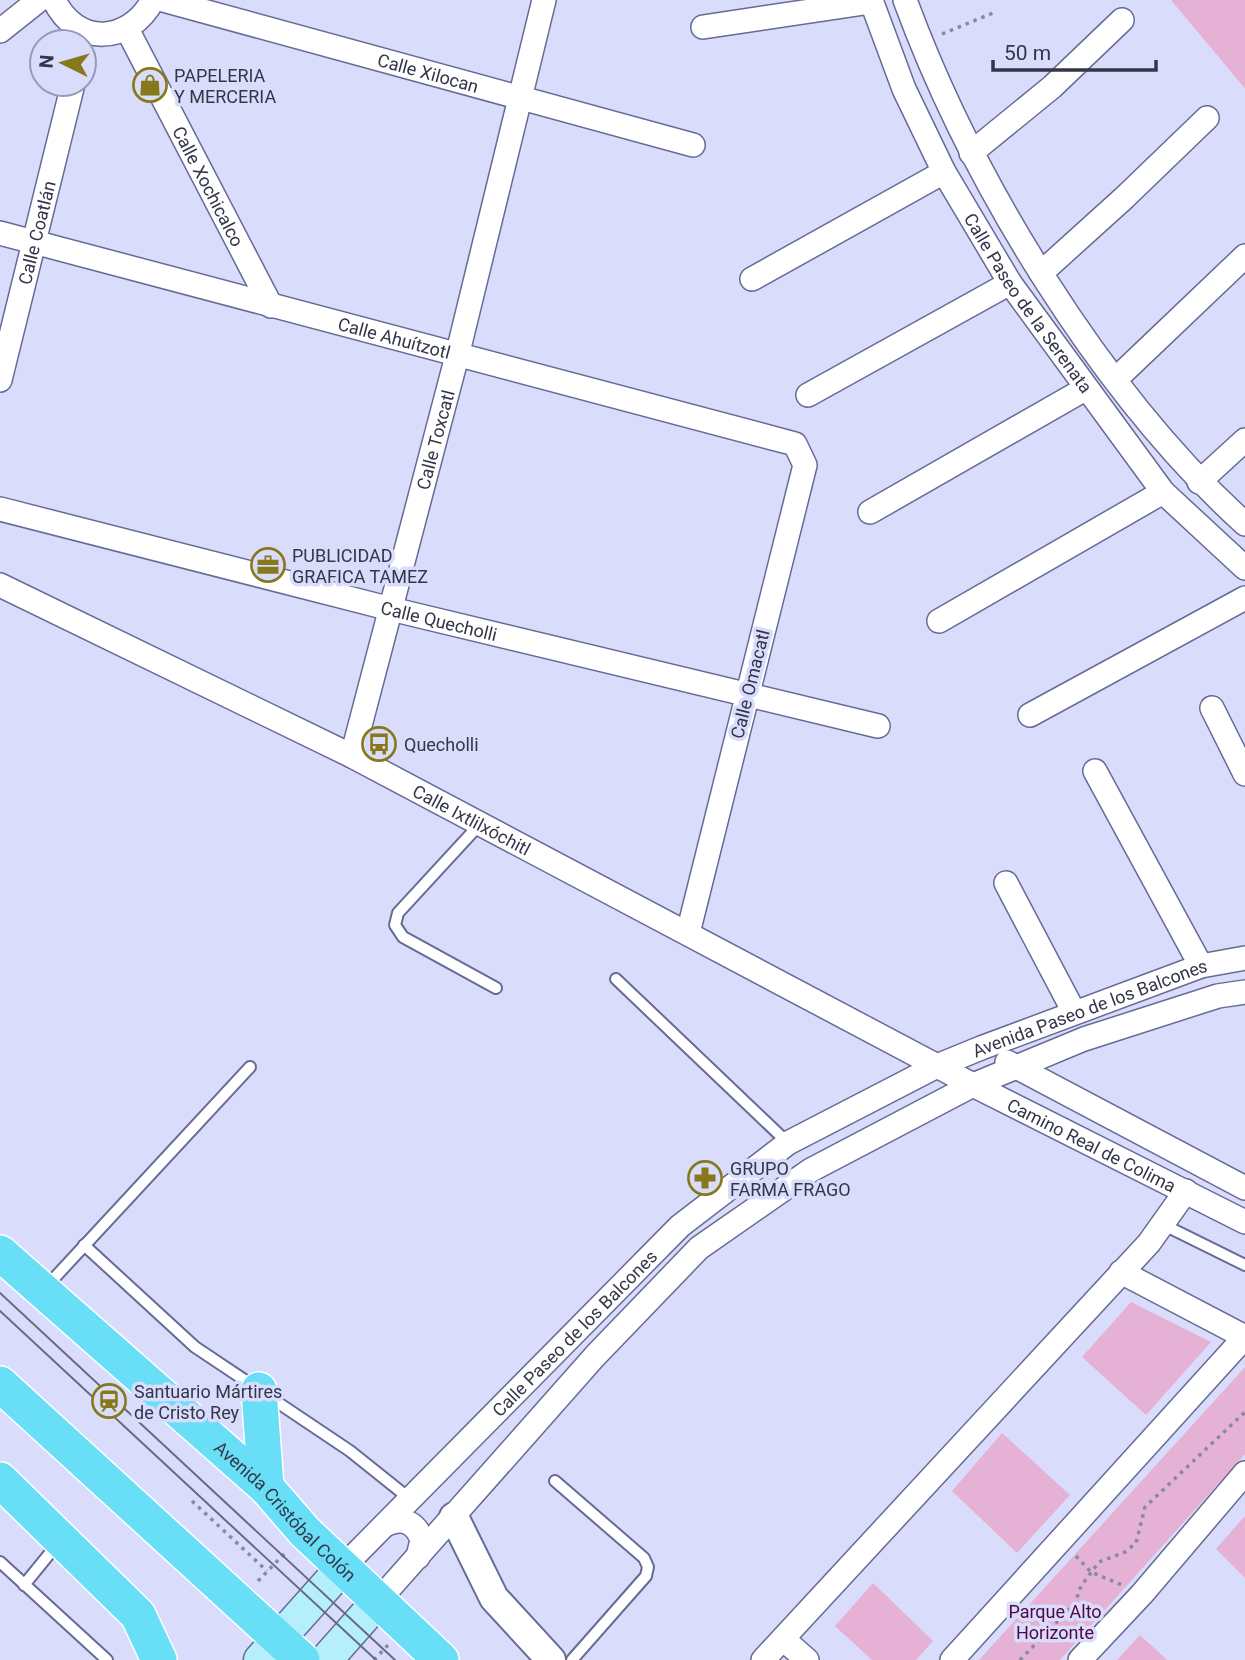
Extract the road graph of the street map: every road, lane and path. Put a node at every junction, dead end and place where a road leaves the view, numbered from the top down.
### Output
1 (38, 0) edge
2 (54, 0) edge
3 (153, 0) edge
4 (163, 0) edge
5 (544, 0) edge
6 (905, 0) edge
7 (871, 1) edge
8 (993, 13) dead end
9 (1122, 20) dead end
10 (703, 27) dead end
11 (75, 28) edge
12 (127, 29) junction
13 (0, 31) edge
14 (98, 36) edge
15 (921, 43) junction
16 (70, 98) edge
17 (522, 100) junction
18 (1207, 118) dead end
19 (693, 145) dead end
20 (971, 153) junction
21 (944, 172) junction
22 (0, 233) edge
23 (36, 244) junction
24 (1245, 256) edge
25 (1041, 273) junction
26 (752, 279) dead end
27 (1010, 283) junction
28 (271, 306) junction
29 (457, 356) junction
30 (1116, 379) junction
31 (0, 380) edge
32 (1085, 389) junction
33 (808, 395) dead end
34 (789, 440) joint
35 (1245, 440) edge
36 (1199, 482) junction
37 (1163, 492) junction
38 (0, 509) edge
39 (870, 512) dead end
40 (1245, 524) edge
41 (1245, 568) edge
42 (0, 585) edge
43 (1245, 598) edge
44 (391, 610) junction
45 (939, 621) dead end
46 (747, 695) junction
47 (1212, 708) dead end
48 (1030, 715) dead end
49 (878, 726) dead end
50 (352, 756) junction
51 (1095, 771) dead end
52 (1245, 774) edge
53 (480, 824) junction
54 (1006, 883) dead end
55 (688, 933) junction
56 (1245, 958) edge
57 (1201, 966) junction
58 (616, 979) dead end
59 (496, 988) dead end
60 (1245, 992) edge
61 (1074, 1012) junction
62 (981, 1048) junction
63 (937, 1066) junction
64 (1016, 1066) junction
65 (250, 1067) dead end
66 (973, 1085) junction
67 (788, 1143) junction
68 (1241, 1186) edge
69 (1186, 1191) junction
70 (1223, 1210) junction
71 (1245, 1222) edge
72 (1162, 1224) junction
73 (84, 1245) junction
74 (0, 1254) edge
75 (1245, 1265) edge
76 (1121, 1272) junction
77 (41, 1292) junction
78 (0, 1384) edge
79 (259, 1390) junction
80 (1245, 1412) edge
81 (1245, 1473) edge
82 (0, 1480) edge
83 (555, 1481) dead end
84 (266, 1487) junction
85 (410, 1499) junction
86 (192, 1501) dead end
87 (454, 1517) junction
88 (387, 1524) junction
89 (305, 1532) junction
90 (60, 1540) junction
91 (1063, 1542) junction
92 (418, 1557) junction
93 (0, 1562) edge
94 (343, 1567) junction
95 (267, 1571) junction
96 (1091, 1572) junction
97 (24, 1585) junction
98 (1142, 1594) junction
99 (379, 1600) junction
100 (239, 1602) junction
101 (783, 1639) junction
102 (280, 1653) edge
103 (107, 1660) edge
104 (159, 1660) edge
105 (326, 1660) edge
106 (441, 1660) edge
107 (551, 1660) edge
108 (572, 1660) edge
109 (763, 1660) edge
110 (807, 1660) edge
111 (953, 1660) edge
112 (1020, 1660) edge
113 (1080, 1660) edge

1 - 13 street
2 - 11 street
3 - 12 street
4 - 17 street, Calle Xilocan
5 - 17 street, Calle Toxcatl
6 - 15 street, Calle Paseo de la Serenata
7 - 10 street
7 - 21 street, Calle Paseo de la Serenata
8 - 15 path
9 - 20 street
12 - 14 street
12 - 28 street, Calle Xochicalco
15 - 20 street, Calle Paseo de la Serenata
16 - 23 street, Calle Coatlán
17 - 19 street, Calle Xilocan
17 - 29 street, Calle Toxcatl
18 - 25 street
20 - 25 street, Calle Paseo de la Serenata
21 - 26 street
21 - 27 street, Calle Paseo de la Serenata
22 - 23 street, Calle Ahuítzotl
23 - 28 street, Calle Ahuítzotl
23 - 31 street, Calle Coatlán
24 - 30 street
25 - 30 street, Calle Paseo de la Serenata
27 - 32 street, Calle Paseo de la Serenata
27 - 33 street
28 - 29 street, Calle Ahuítzotl
29 - 34 street, Calle Ahuítzotl
29 - 44 street, Calle Toxcatl
30 - 36 street, Calle Paseo de la Serenata
32 - 37 street, Calle Paseo de la Serenata
32 - 39 street
34 - 46 street, Calle Omacatl
35 - 36 street
36 - 40 street, Calle Paseo de la Serenata
37 - 41 street, Calle Paseo de la Serenata
37 - 45 street
38 - 44 street, Calle Quecholli
42 - 50 street, Calle Ixtlilxóchitl
43 - 48 street
44 - 46 street, Calle Quecholli
44 - 50 street, Calle Toxcatl
46 - 49 street, Calle Quecholli
46 - 55 street, Calle Omacatl
47 - 52 street
50 - 53 street, Calle Ixtlilxóchitl
51 - 57 street
53 - 55 street, Calle Ixtlilxóchitl
53 - 59 lane
54 - 61 street
55 - 63 street, Calle Ixtlilxóchitl
56 - 57 street, Avenida Paseo de los Balcones
57 - 61 street, Avenida Paseo de los Balcones
58 - 67 lane
60 - 64 street, Avenida Paseo de los Balcones
61 - 62 street, Avenida Paseo de los Balcones
62 - 63 street, Avenida Paseo de los Balcones
62 - 64 street, Camino Real de Colima
63 - 66 street, Camino Real de Colima
63 - 67 street, Calle Paseo de los Balcones
64 - 66 street, Avenida Paseo de los Balcones
64 - 68 street, Camino Real de Colima
65 - 73 lane
66 - 69 street, Camino Real de Colima
66 - 87 street, Calle Paseo de los Balcones
67 - 85 street, Calle Paseo de los Balcones
68 - 70 street
69 - 70 street, Camino Real de Colima
69 - 72 street
70 - 71 street, Camino Real de Colima
72 - 75 lane
72 - 76 street
73 - 77 lane
73 - 79 lane
74 - 77 main road, Avenida Cristóbal Colón
76 - 91 street
76 - 101 street
77 - 84 main road, Avenida Cristóbal Colón
78 - 100 main road
79 - 84 main road
79 - 85 lane
80 - 96 path
81 - 98 street
82 - 90 main road
83 - 108 lane
84 - 89 main road, Avenida Cristóbal Colón
85 - 88 street, Calle Paseo de los Balcones
86 - 95 path
87 - 92 street, Calle Paseo de los Balcones
87 - 107 street
88 - 92 street
88 - 94 street, Calle Paseo de los Balcones
89 - 94 main road, Avenida Cristóbal Colón
89 - 95 path
90 - 97 lane
90 - 104 main road
91 - 96 path
91 - 111 street
92 - 99 street, Calle Paseo de los Balcones
93 - 97 lane
94 - 99 main road, Avenida Cristóbal Colón
94 - 102 main road, Calle Paseo de los Balcones
95 - 100 path
96 - 98 path
96 - 112 path
97 - 103 lane
98 - 113 street
99 - 105 main road, Calle Paseo de los Balcones
99 - 106 main road, Avenida Cristóbal Colón
100 - 102 main road
101 - 109 street
101 - 110 street

